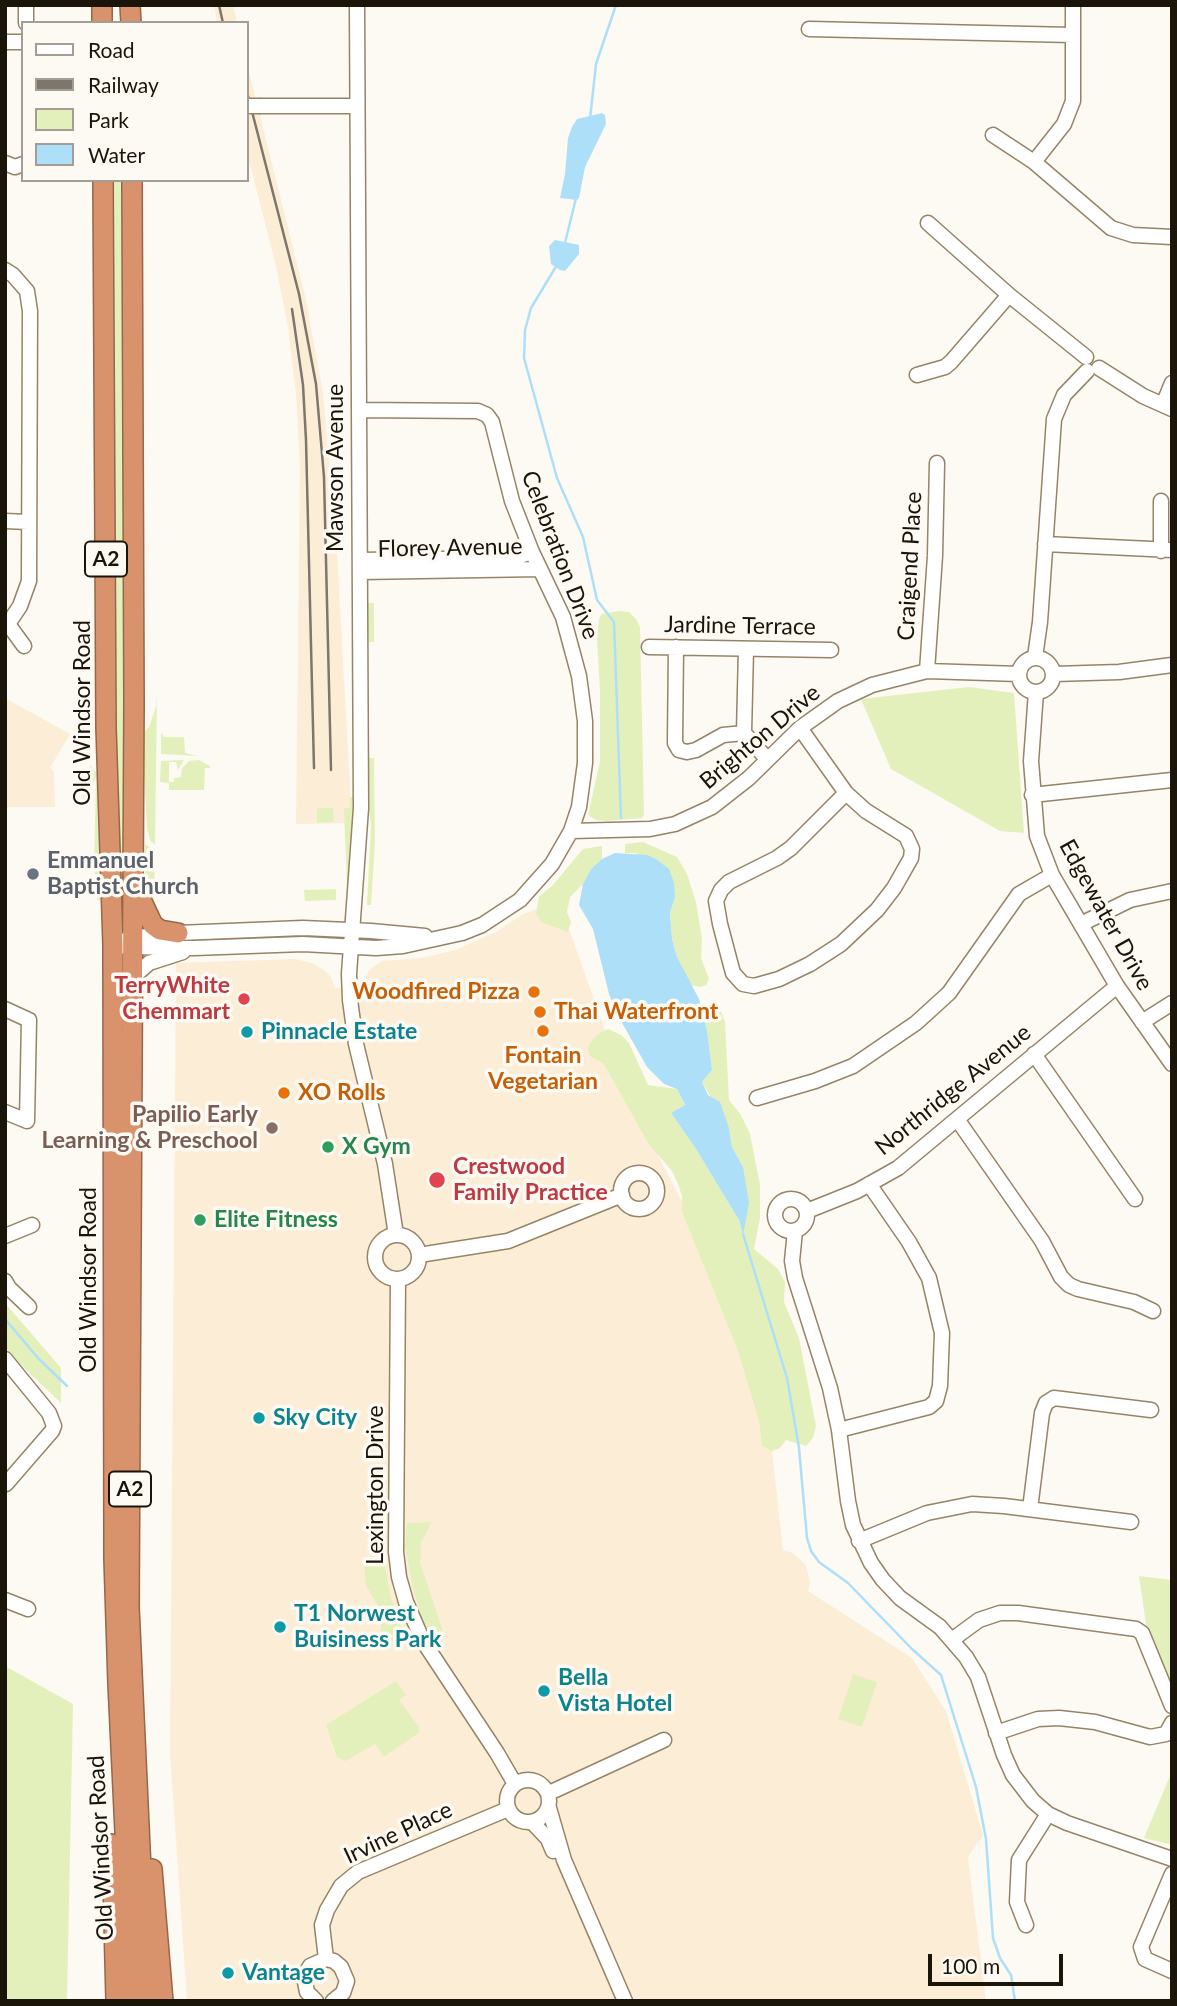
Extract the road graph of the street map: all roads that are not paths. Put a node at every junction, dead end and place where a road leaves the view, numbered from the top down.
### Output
1 (357, 5) edge
2 (1073, 5) edge
3 (809, 29) dead end
4 (1073, 35) junction
5 (254, 106) edge
6 (358, 106) junction
7 (993, 135) dead end
8 (1034, 162) junction
9 (103, 182) edge
10 (132, 182) edge
11 (928, 223) dead end
12 (1172, 237) edge
13 (5, 270) edge
14 (1009, 295) junction
15 (1091, 365) junction
16 (917, 376) dead end
17 (1172, 383) edge
18 (1167, 407) edge
19 (359, 410) junction
20 (937, 463) dead end
21 (1161, 501) dead end
22 (5, 521) edge
23 (28, 522) junction
24 (1045, 544) junction
25 (1166, 551) edge
26 (532, 552) junction
27 (360, 566) junction
28 (540, 569) junction
29 (7, 625) edge
30 (24, 646) dead end
31 (649, 647) dead end
32 (676, 647) junction
33 (746, 649) junction
34 (831, 650) dead end
35 (1035, 657) junction
36 (1172, 665) edge
37 (927, 671) junction
38 (1018, 674) junction
39 (1054, 674) junction
40 (1036, 692) junction
41 (800, 728) junction
42 (744, 733) junction
43 (767, 759) junction
44 (1172, 780) edge
45 (846, 793) junction
46 (1032, 795) junction
47 (570, 831) junction
48 (1052, 875) junction
49 (132, 883) junction
50 (1172, 891) edge
51 (1081, 923) junction
52 (353, 930) junction
53 (178, 933) junction
54 (440, 938) junction
55 (122, 942) junction
56 (351, 947) junction
57 (194, 948) junction
58 (133, 977) junction
59 (1117, 986) junction
60 (1172, 1003) edge
61 (5, 1009) edge
62 (1142, 1022) junction
63 (1034, 1054) junction
64 (1172, 1064) edge
65 (757, 1098) dead end
66 (5, 1112) edge
67 (957, 1119) junction
68 (869, 1184) junction
69 (622, 1195) dead end
70 (1135, 1199) dead end
71 (807, 1211) junction
72 (32, 1225) dead end
73 (795, 1231) junction
74 (396, 1235) junction
75 (5, 1236) edge
76 (419, 1255) junction
77 (398, 1280) junction
78 (5, 1281) edge
79 (29, 1307) dead end
80 (1153, 1311) dead end
81 (5, 1359) edge
82 (1151, 1410) dead end
83 (839, 1430) junction
84 (6, 1484) edge
85 (1030, 1509) junction
86 (1131, 1522) dead end
87 (859, 1541) junction
88 (5, 1600) edge
89 (28, 1609) dead end
90 (953, 1639) junction
91 (123, 1646) junction
92 (1172, 1706) edge
93 (1172, 1723) edge
94 (996, 1733) junction
95 (664, 1740) dead end
96 (515, 1784) junction
97 (549, 1800) junction
98 (508, 1809) junction
99 (1048, 1814) junction
100 (532, 1822) junction
101 (1172, 1859) edge
102 (1172, 1874) edge
103 (1026, 1925) dead end
104 (326, 1959) junction
105 (1172, 1970) edge
106 (116, 2001) edge
107 (133, 2001) edge
108 (147, 2001) edge
109 (163, 2001) edge
110 (316, 2001) edge
111 (333, 2001) edge
112 (617, 2001) edge
113 (625, 2001) edge

1 - 6 street, Mawson Avenue
2 - 4 street
3 - 4 street
4 - 8 street
5 - 6 street
6 - 19 street, Mawson Avenue
7 - 8 street
8 - 12 street
9 - 55 highway, Old Windsor Road / A2
10 - 49 highway, Old Windsor Road / A2
11 - 14 street
13 - 23 street
14 - 15 street
14 - 16 street
15 - 18 street
15 - 24 street
17 - 18 street
19 - 26 street, Celebration Drive
19 - 27 street, Mawson Avenue
20 - 37 street, Craigend Place
21 - 25 street
22 - 23 street
23 - 29 street
24 - 25 street
24 - 35 street
26 - 27 street, Florey Avenue
26 - 28 street, Celebration Drive
27 - 28 street, Florey Avenue
27 - 52 street, Mawson Avenue
28 - 47 street, Celebration Drive
29 - 30 street
31 - 32 street, Jardine Terrace
32 - 33 street, Jardine Terrace
32 - 42 street
33 - 34 street, Jardine Terrace
33 - 42 street
35 - 38 street
35 - 39 street
36 - 39 street
37 - 38 street, Brighton Drive
37 - 41 street, Brighton Drive
38 - 40 street
39 - 40 street
40 - 46 street, Edgewater Drive
41 - 43 street, Brighton Drive
41 - 45 street
42 - 43 street
43 - 47 street, Brighton Drive
44 - 46 street
45 - 45 street
46 - 48 street, Edgewater Drive
47 - 54 street, Celebration Drive
48 - 51 street, Edgewater Drive
48 - 65 street
49 - 53 highway
49 - 55 highway, Old Windsor Road / A2
50 - 51 street
51 - 59 street, Edgewater Drive
52 - 53 street, Celebration Drive
52 - 54 street, Celebration Drive
52 - 56 street
53 - 55 street, Celebration Drive
54 - 56 street, Celebration Drive
55 - 57 street, Celebration Drive
55 - 58 highway, Old Windsor Road / A2
55 - 91 highway, Old Windsor Road / A2
56 - 57 street, Celebration Drive
56 - 74 street
57 - 58 street
58 - 91 highway, Old Windsor Road / A2
59 - 62 street, Edgewater Drive
59 - 63 street, Northridge Avenue
60 - 62 street
61 - 66 street
62 - 64 street, Edgewater Drive
63 - 67 street, Northridge Avenue
63 - 70 street
67 - 68 street, Northridge Avenue
67 - 80 street
68 - 71 street, Northridge Avenue
68 - 83 street
69 - 76 street
71 - 73 street
71 - 73 street
72 - 75 street
73 - 83 street
74 - 76 street
74 - 77 street
76 - 77 street
77 - 96 street, Lexington Drive
78 - 79 street
81 - 84 street
82 - 85 street
83 - 87 street
85 - 86 street
85 - 87 street
87 - 90 street
88 - 89 street
90 - 92 street
90 - 94 street
91 - 106 highway
91 - 107 highway, Old Windsor Road / A2
91 - 108 highway, Old Windsor Road / A2
91 - 109 highway
93 - 94 street
94 - 99 street
95 - 97 street
96 - 97 street
96 - 98 street
97 - 100 street
97 - 113 street
98 - 100 street
98 - 104 street, Irvine Place
99 - 101 street
99 - 103 street
100 - 112 street
102 - 105 street
104 - 110 street
104 - 111 street

